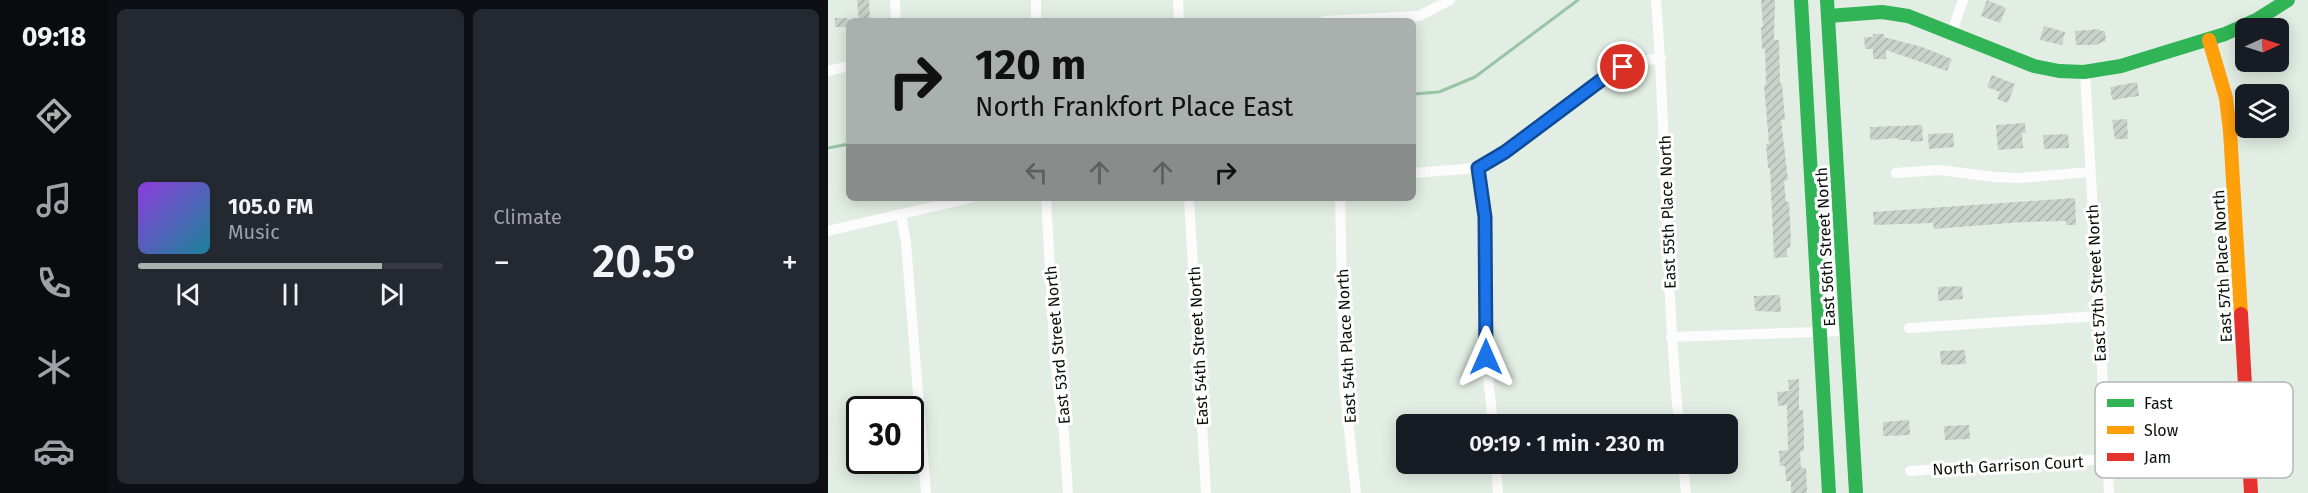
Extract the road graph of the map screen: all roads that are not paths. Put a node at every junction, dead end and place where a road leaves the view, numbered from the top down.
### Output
1 (895, 0) edge
2 (1036, 0) edge
3 (1178, 0) edge
4 (1450, 0) edge
5 (1656, 0) edge
6 (1801, 0) edge
7 (1827, 0) edge
8 (1963, 0) edge
9 (2288, 0) edge
10 (1828, 16) junction
11 (896, 18) edge
12 (1036, 18) edge
13 (1179, 18) edge
14 (1381, 18) edge
15 (1952, 32) junction
16 (2209, 40) junction
17 (1661, 58) junction
18 (846, 67) edge
19 (828, 71) edge
20 (2085, 72) junction
21 (1478, 168) junction
22 (2090, 172) junction
23 (1416, 173) edge
24 (1896, 173) dead end
25 (958, 201) edge
26 (1046, 201) edge
27 (1189, 201) edge
28 (1340, 201) edge
29 (901, 214) junction
30 (828, 231) edge
31 (2098, 316) junction
32 (1909, 328) dead end
33 (1847, 331) junction
34 (1820, 333) junction
35 (1671, 337) junction
36 (2102, 382) edge
37 (2245, 382) edge
38 (1492, 414) edge
39 (1678, 414) edge
40 (2095, 460) edge
41 (1910, 471) dead end
42 (1497, 474) edge
43 (1684, 474) edge
44 (2108, 478) edge
45 (2251, 478) edge
46 (926, 493) edge
47 (1068, 493) edge
48 (1206, 493) edge
49 (1356, 493) edge
50 (1498, 493) edge
51 (1686, 493) edge
52 (1829, 493) edge
53 (1856, 493) edge
54 (2109, 493) edge
55 (2252, 493) edge

1 - 11 street
2 - 12 street
3 - 13 street
4 - 14 street
5 - 17 street, East 55th Place North
6 - 34 street, East 56th Street North
7 - 10 street, East 56th Street North
8 - 15 street
9 - 16 street
10 - 15 street
10 - 33 street, East 56th Street North
15 - 20 street
16 - 20 street
16 - 37 street, East 57th Place North
17 - 21 street
17 - 35 street, East 55th Place North
18 - 19 street
20 - 22 street, East 57th Street North
21 - 23 street
21 - 38 street
22 - 24 street
22 - 31 street, East 57th Street North
25 - 29 street
26 - 47 street, East 53rd Street North
27 - 48 street, East 54th Street North
28 - 49 street, East 54th Place North
29 - 30 street
29 - 46 street
31 - 32 street
31 - 36 street, East 57th Street North
33 - 34 street
33 - 53 street, East 56th Street North
34 - 35 street
34 - 52 street, East 56th Street North
35 - 39 street, East 55th Place North
40 - 41 street, North Garrison Court
42 - 50 street
43 - 51 street
44 - 54 street, East 57th Street North
45 - 55 street, East 57th Place North

